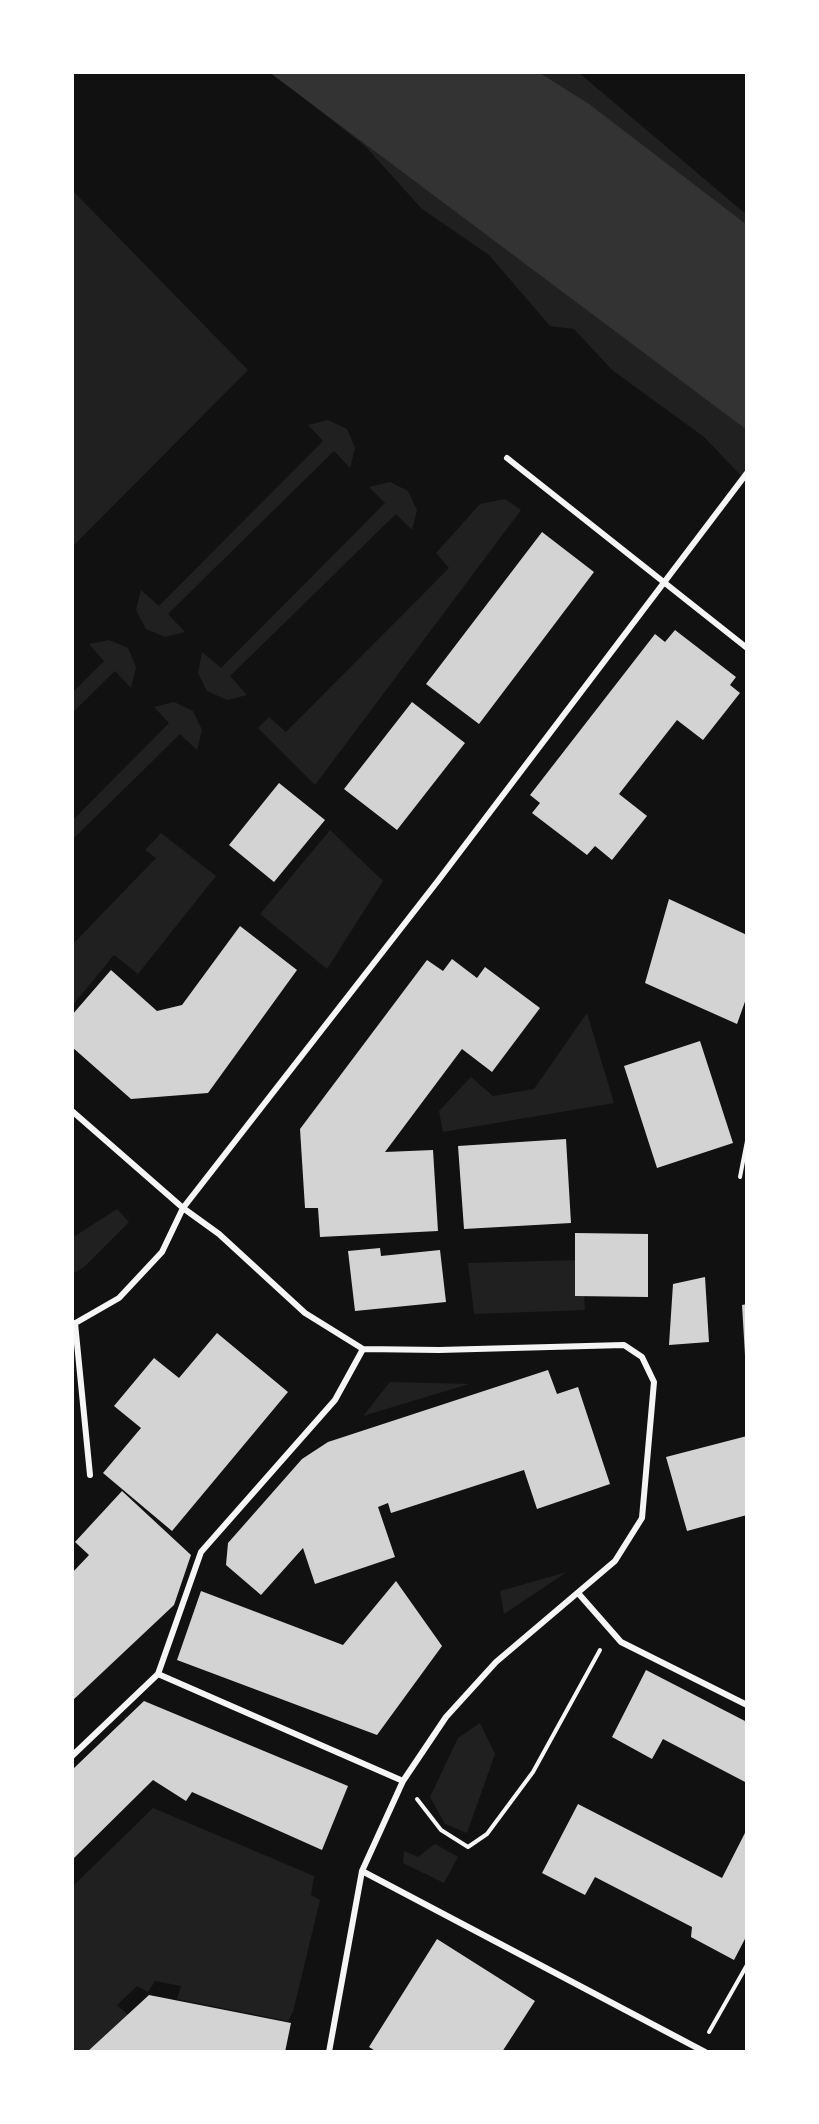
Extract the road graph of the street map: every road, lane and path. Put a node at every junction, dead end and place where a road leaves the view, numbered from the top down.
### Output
1 (507, 458) dead end
2 (747, 473) edge
3 (665, 580) junction
4 (747, 648) edge
5 (72, 1111) edge
6 (747, 1141) edge
7 (740, 1177) dead end
8 (183, 1208) junction
9 (74, 1324) edge
10 (363, 1349) junction
11 (90, 1475) dead end
12 (578, 1593) junction
13 (611, 1630) junction
14 (158, 1674) junction
15 (747, 1705) edge
16 (72, 1756) edge
17 (403, 1781) junction
18 (362, 1871) junction
19 (747, 1965) edge
20 (702, 2050) edge
21 (329, 2052) edge

1 - 3 street
2 - 3 street
3 - 4 street
3 - 8 street
5 - 8 street
6 - 7 path
8 - 9 street
8 - 10 street
9 - 11 street
10 - 12 street
10 - 14 street
12 - 13 street
12 - 17 street
13 - 15 street
13 - 17 path
14 - 16 street
14 - 17 street
17 - 18 street
18 - 20 street
18 - 21 street
19 - 20 path

